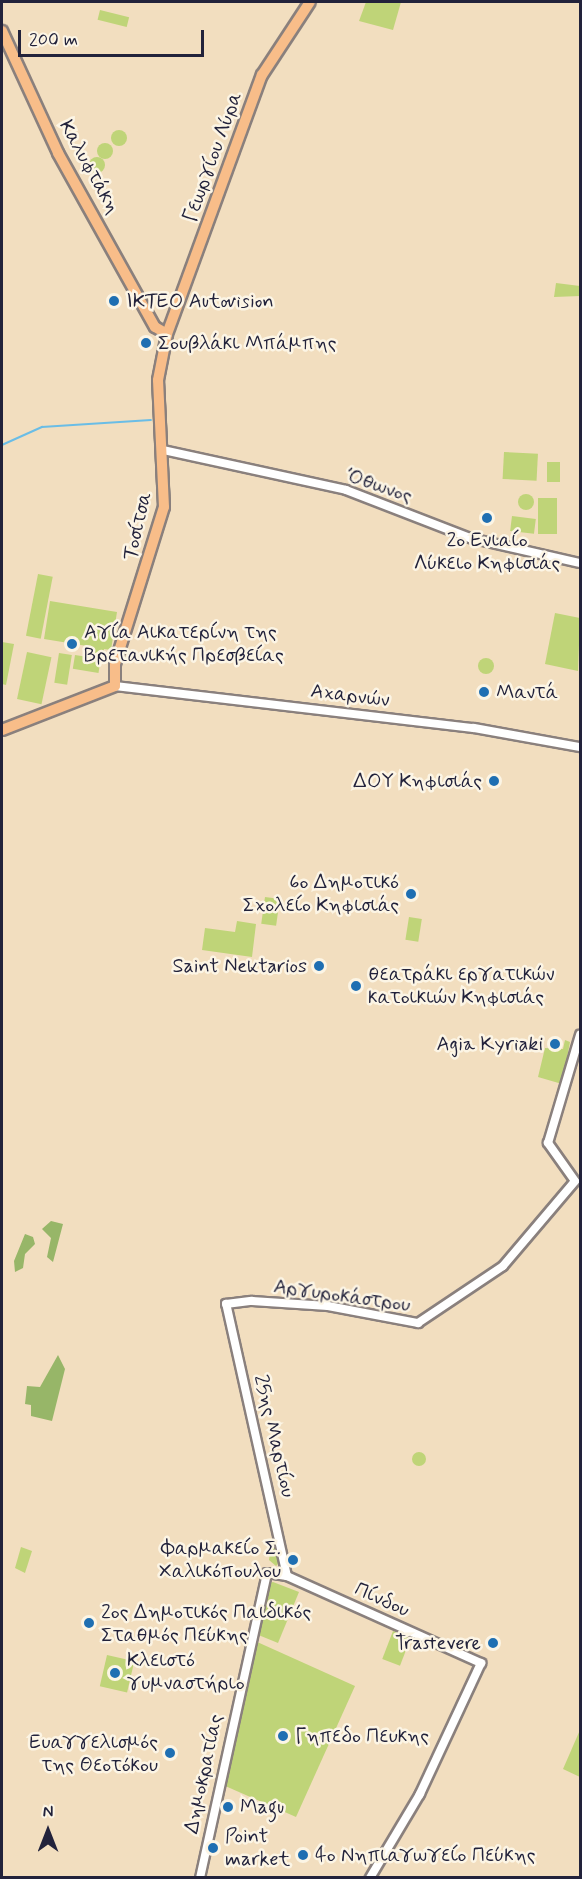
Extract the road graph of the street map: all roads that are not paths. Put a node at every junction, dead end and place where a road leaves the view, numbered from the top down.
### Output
1 (310, 2) edge
2 (2, 31) edge
3 (168, 329) junction
4 (164, 450) junction
5 (580, 563) edge
6 (115, 664) junction
7 (114, 686) junction
8 (92, 692) junction
9 (2, 730) edge
10 (580, 747) edge
11 (580, 1035) edge
12 (226, 1304) joint
13 (267, 1572) joint
14 (287, 1576) junction
15 (200, 1878) edge
16 (370, 1878) edge

1 - 3 main road, Γεωργίου Λύρα
2 - 3 main road, Καλυφτάκη
3 - 4 main road, Τοσίτσα
4 - 5 street, Όθωνος
4 - 6 main road, Τοσίτσα
6 - 7 main road, Τοσίτσα
6 - 8 main road
7 - 8 main road
7 - 10 street, Αχαρνών
8 - 9 main road
11 - 12 street, Αργυροκάστρου
12 - 14 street, 25ης Μαρτίου
13 - 14 street, Πίνδου
13 - 15 street, Δημοκρατίας
14 - 16 street, Πίνδου

